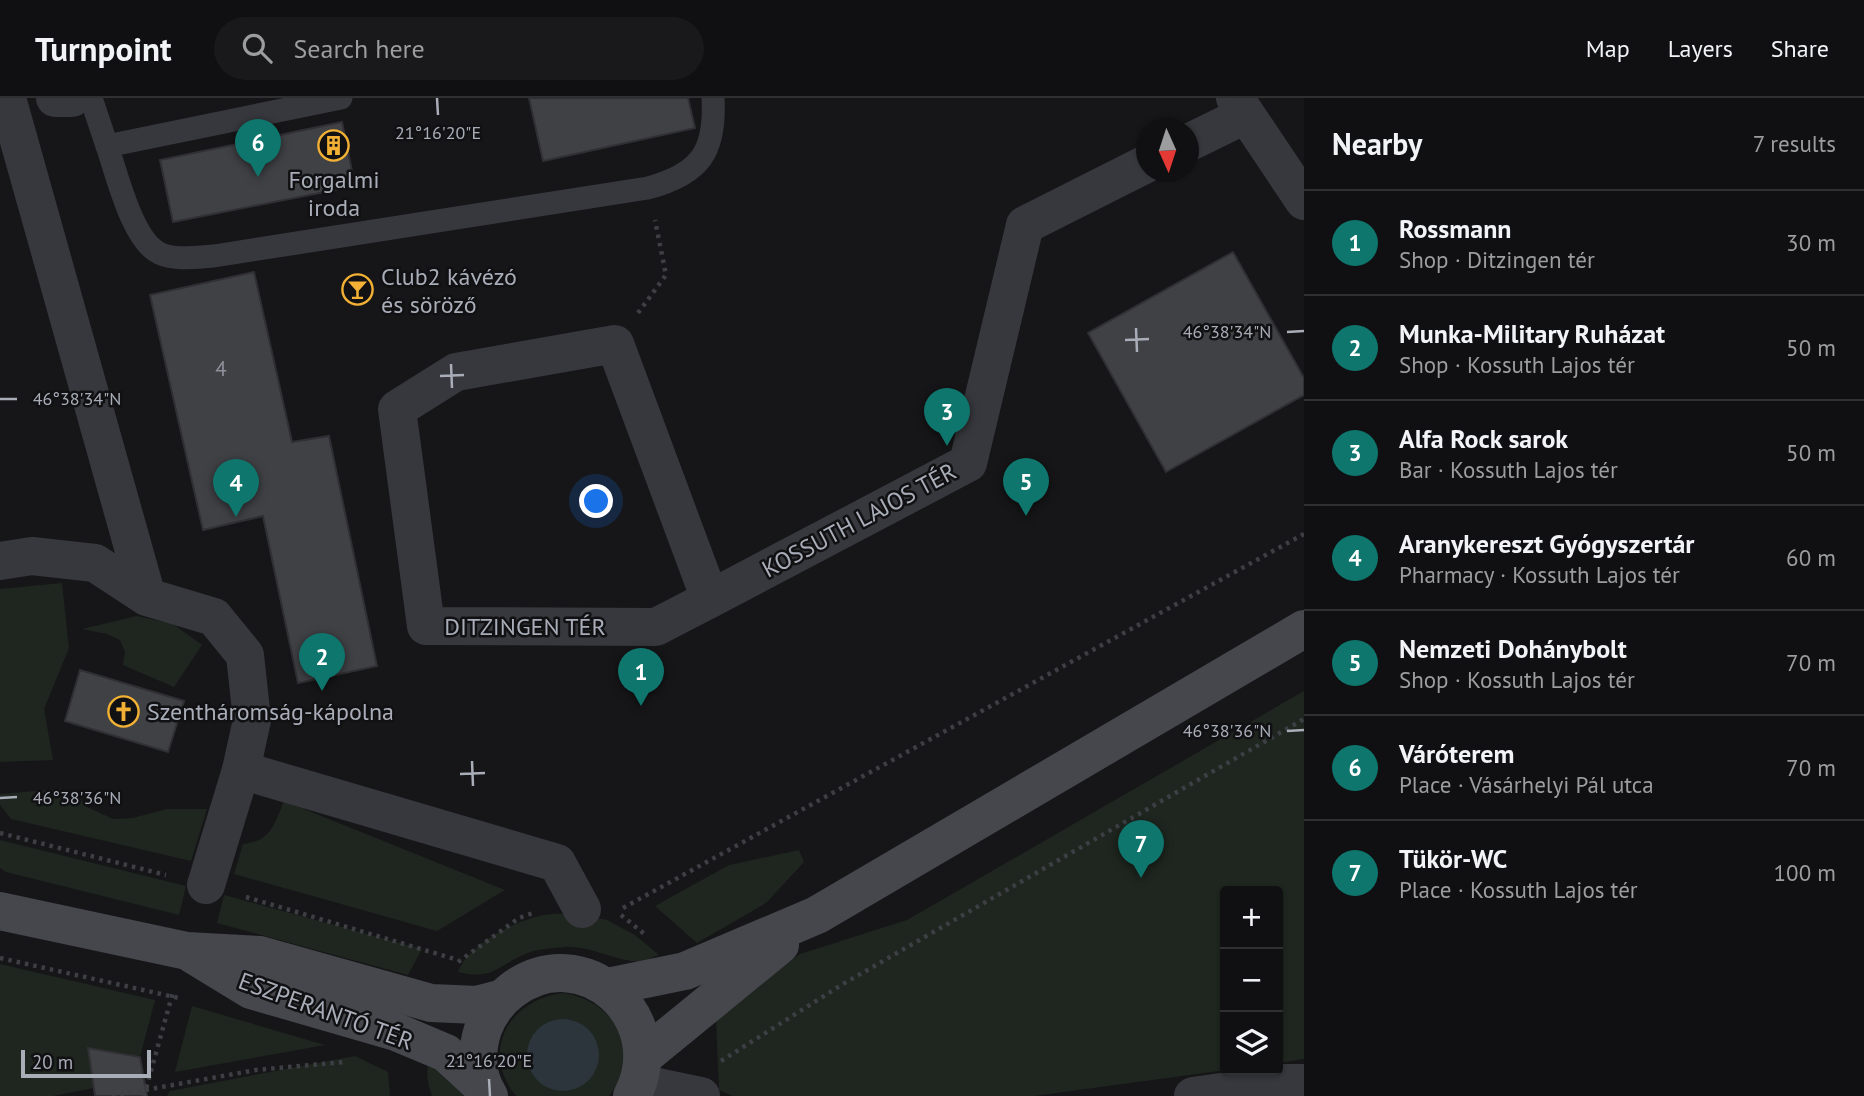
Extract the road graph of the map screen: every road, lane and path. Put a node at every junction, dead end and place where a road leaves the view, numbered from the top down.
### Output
1 (8, 98) edge
2 (55, 98) edge
3 (72, 98) edge
4 (91, 98) edge
5 (341, 98) edge
6 (713, 98) edge
7 (1240, 106) edge
8 (1199, 135) edge
9 (107, 146) junction
10 (1136, 169) edge
11 (648, 188) junction
12 (1304, 201) edge
13 (615, 344) junction
14 (1304, 534) edge
15 (0, 561) edge
16 (146, 597) junction
17 (710, 598) junction
18 (1304, 629) edge
19 (1304, 719) edge
20 (241, 770) junction
21 (0, 833) edge
22 (206, 885) junction
23 (582, 909) junction
24 (0, 911) edge
25 (817, 915) junction
26 (187, 951) junction
27 (607, 987) junction
28 (172, 995) dead end
29 (500, 999) junction
30 (355, 1061) dead end
31 (638, 1079) edge
32 (707, 1081) edge
33 (1304, 1083) edge
34 (146, 1089) junction
35 (486, 1092) edge
36 (111, 1096) edge
37 (144, 1096) edge
38 (1194, 1096) edge

1 - 16 street
2 - 3 street
4 - 9 lane
5 - 9 lane
6 - 11 lane
7 - 8 street
7 - 12 street
9 - 11 lane
10 - 17 street, KOSSUTH LAJOS TÉR
11 - 13 path
13 - 17 street
13 - 17 street, DITZINGEN TÉR
14 - 23 path
15 - 16 street
16 - 20 street
18 - 25 street
19 - 32 path
20 - 22 street
20 - 23 street
21 - 22 path
22 - 23 path
24 - 26 street
25 - 27 street
25 - 31 street
26 - 29 street, ESZPERANTÓ TÉR
26 - 35 street, ESZPERANTÓ TÉR
27 - 29 street
27 - 31 street
28 - 34 path
29 - 35 street
30 - 34 path, ESZPERANTÓ TÉR
31 - 32 street
33 - 38 street
34 - 36 path, ESZPERANTÓ TÉR
34 - 37 path

